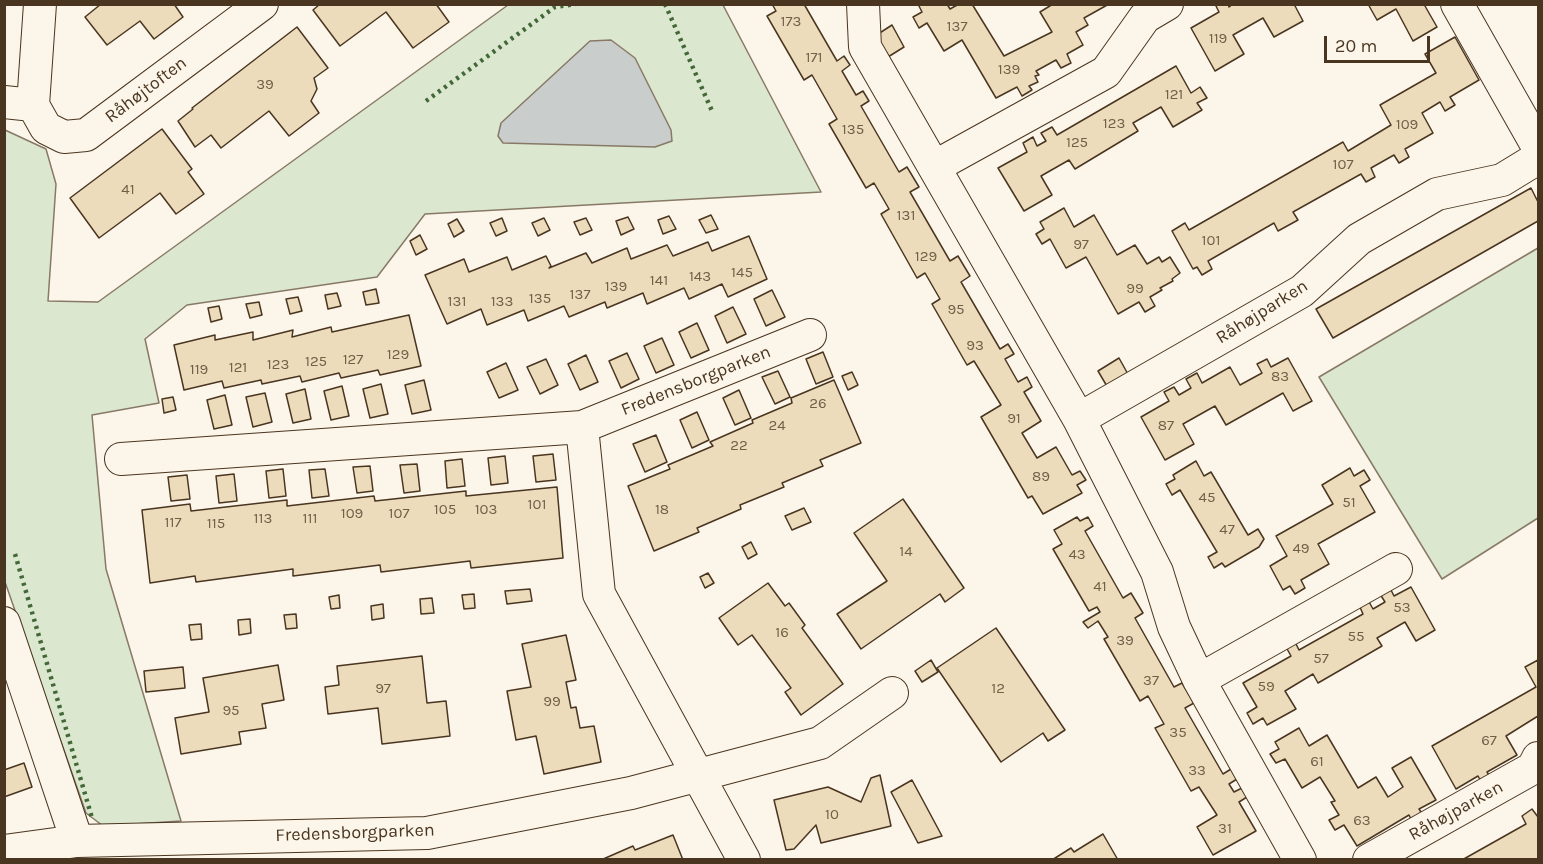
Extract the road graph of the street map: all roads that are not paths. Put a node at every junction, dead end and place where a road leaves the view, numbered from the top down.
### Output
1 (40, 4) edge
2 (262, 4) edge
3 (863, 4) edge
4 (1167, 4) edge
5 (1457, 4) edge
6 (19, 103) edge
7 (1539, 147) edge
8 (1539, 158) edge
9 (934, 167) junction
10 (810, 335) dead end
11 (1079, 419) junction
12 (582, 427) junction
13 (121, 459) dead end
14 (1396, 569) dead end
15 (4, 623) edge
16 (1199, 680) junction
17 (892, 693) dead end
18 (1539, 758) edge
19 (698, 775) junction
20 (77, 841) junction
21 (4, 851) edge
22 (744, 860) edge
23 (1300, 860) edge
24 (1369, 860) edge

1 - 6 street, Råhøjtoften
2 - 6 street, Råhøjtoften
3 - 9 street
4 - 9 street
5 - 7 street
8 - 11 street, Råhøjparken
9 - 11 street
10 - 12 street, Fredensborgparken
11 - 16 street
12 - 13 street, Fredensborgparken
12 - 19 street
14 - 16 street
15 - 20 street
16 - 23 street
17 - 19 street, Fredensborgparken
18 - 24 street, Råhøjparken
19 - 20 street, Fredensborgparken
19 - 22 street
20 - 21 street, Fredensborgparken

